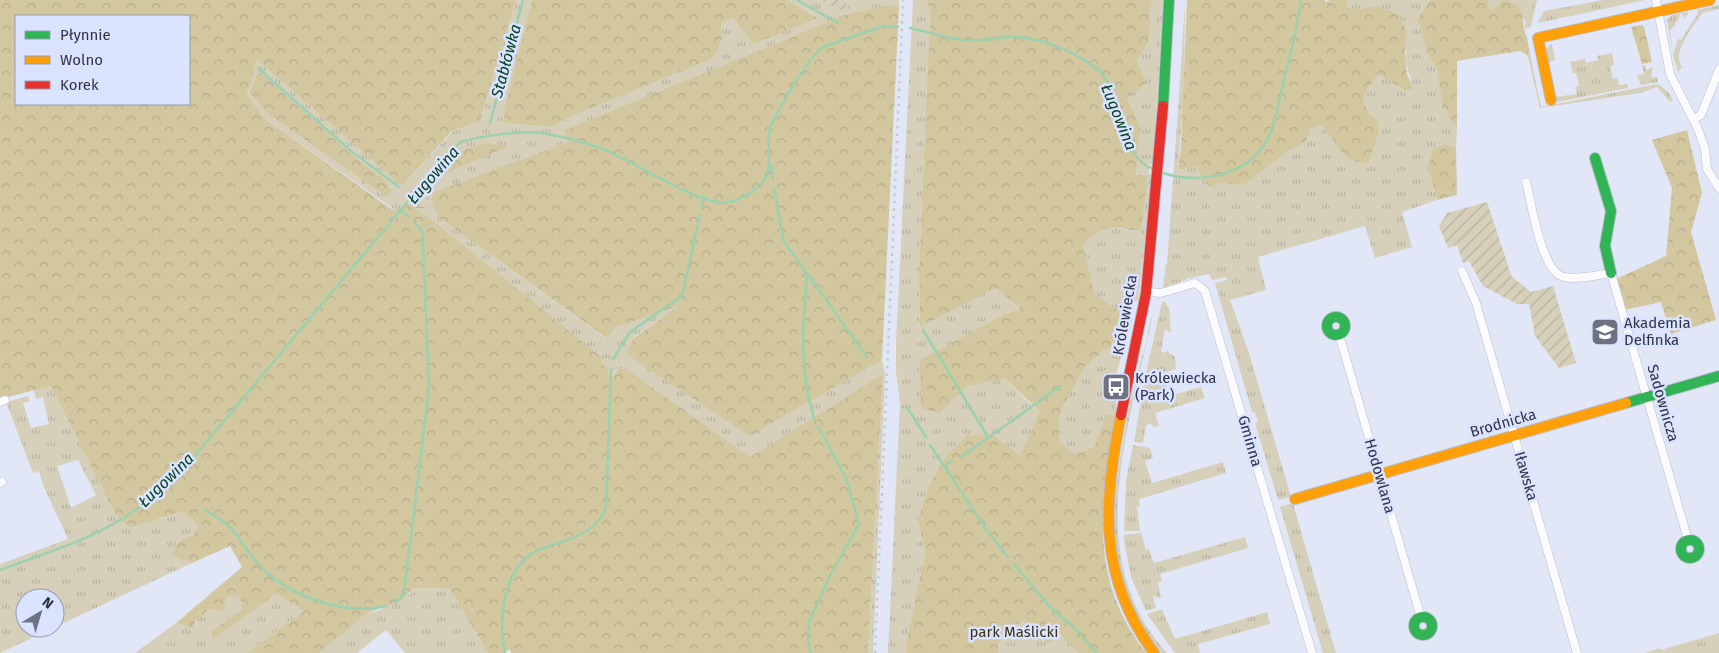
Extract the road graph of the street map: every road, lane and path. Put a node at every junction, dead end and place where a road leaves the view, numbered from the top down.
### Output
1 (1169, 0) edge
2 (1656, 0) edge
3 (1710, 0) edge
4 (1657, 11) junction
5 (1719, 70) edge
6 (1551, 100) dead end
7 (1693, 119) junction
8 (1595, 158) dead end
9 (1526, 182) dead end
10 (1719, 188) edge
11 (1462, 271) dead end
12 (1611, 273) junction
13 (1146, 292) junction
14 (1339, 334) dead end
15 (1719, 376) edge
16 (1646, 398) junction
17 (1514, 436) junction
18 (1380, 474) junction
19 (1295, 499) dead end
20 (1688, 540) dead end
21 (1421, 618) dead end
22 (1154, 653) edge
23 (1312, 653) edge
24 (1577, 653) edge

1 - 13 street, Królewiecka
2 - 4 street
3 - 4 street
4 - 6 street
4 - 7 street
5 - 7 street
7 - 10 street
8 - 12 street, Sadownicza
9 - 12 street
11 - 17 street, Iławska
12 - 16 street, Sadownicza
13 - 22 street, Królewiecka
13 - 23 street, Gminna
14 - 18 street, Hodowlana
15 - 16 street, Brodnicka
16 - 17 street, Brodnicka
16 - 20 street, Sadownicza
17 - 18 street, Brodnicka
17 - 24 street, Iławska
18 - 19 street, Brodnicka
18 - 21 street, Hodowlana

